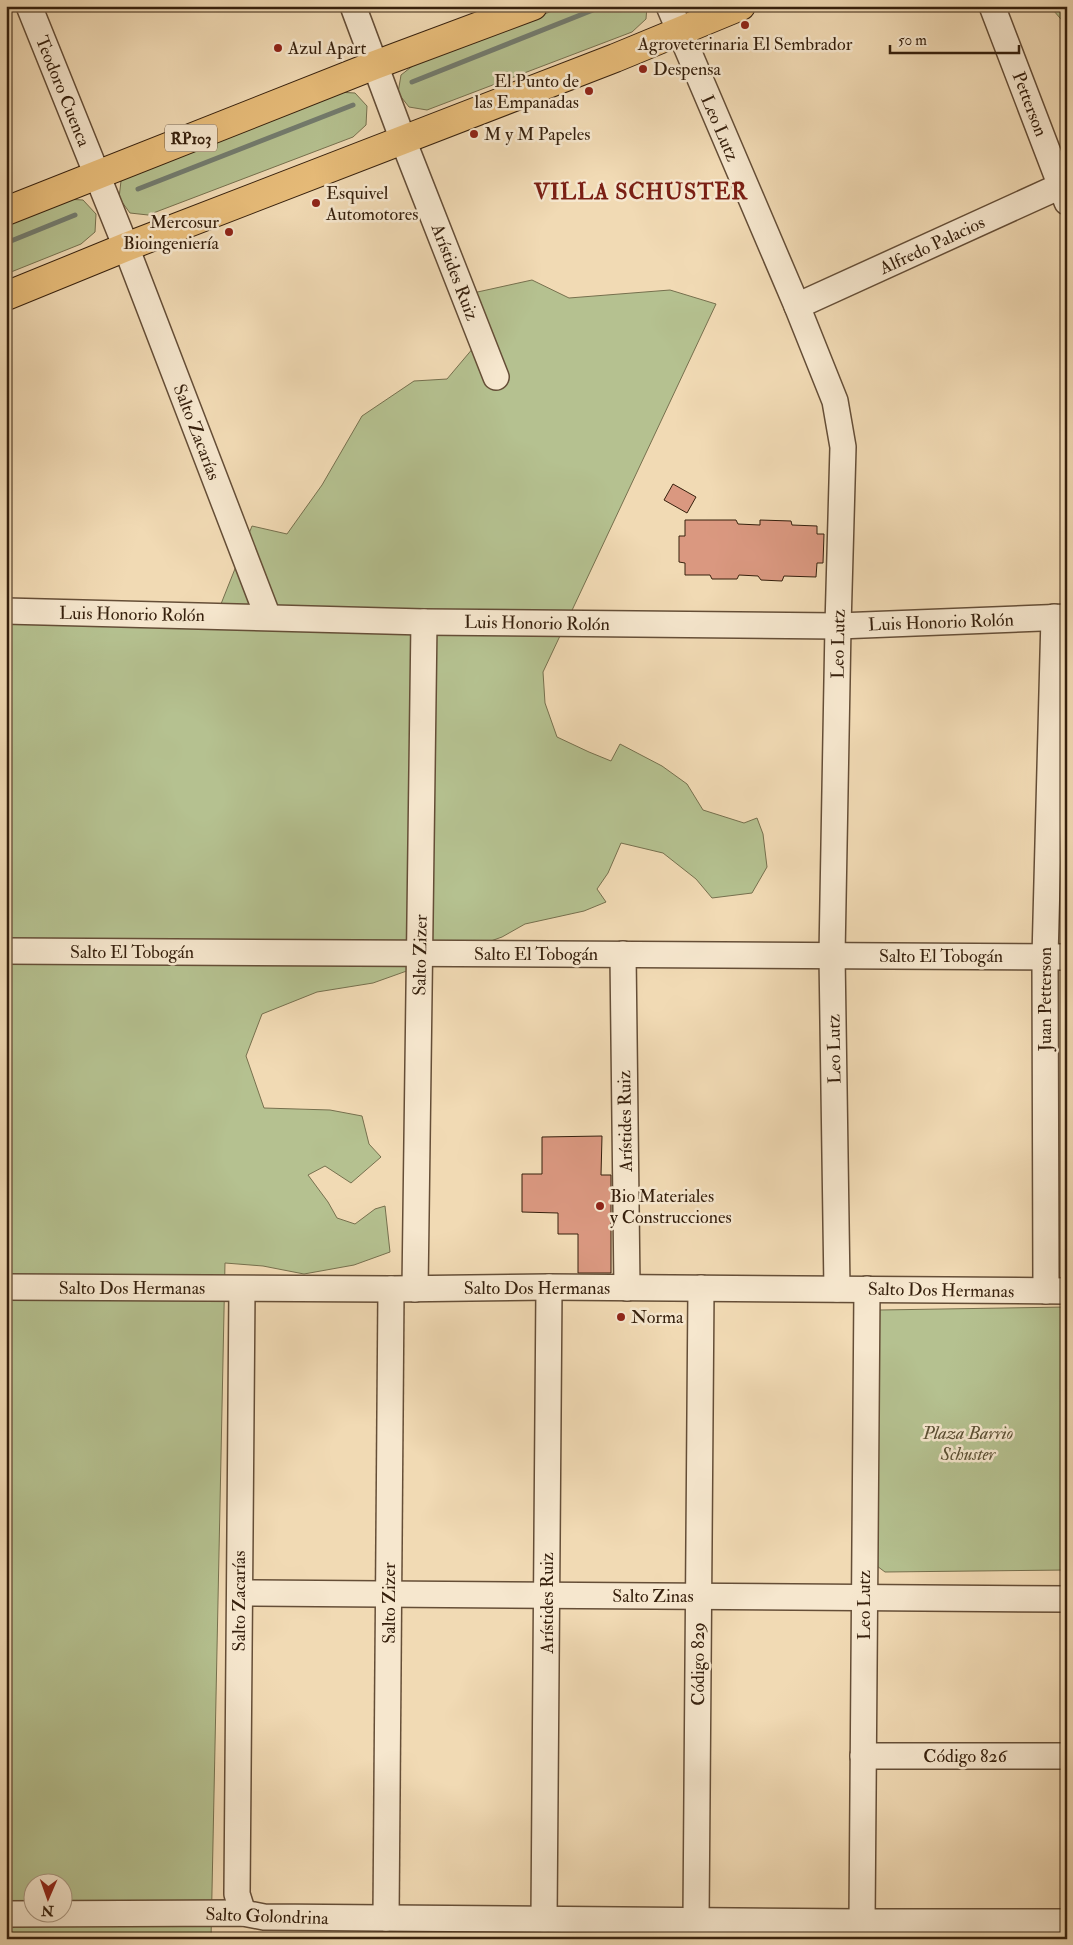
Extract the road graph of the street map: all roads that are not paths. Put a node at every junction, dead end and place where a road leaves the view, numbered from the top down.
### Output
1 (29, 6) edge
2 (353, 6) edge
3 (533, 6) edge
4 (741, 6) edge
5 (992, 6) edge
6 (674, 18) edge
7 (375, 65) junction
8 (403, 140) junction
9 (96, 175) junction
10 (1065, 190) edge
11 (6, 211) edge
12 (126, 248) junction
13 (6, 296) edge
14 (797, 306) junction
15 (496, 377) dead end
16 (6, 611) edge
17 (268, 617) junction
18 (1060, 617) edge
19 (424, 622) junction
20 (838, 626) junction
21 (6, 951) edge
22 (420, 953) junction
23 (623, 954) junction
24 (832, 955) junction
25 (1056, 957) edge
26 (550, 1287) junction
27 (6, 1288) edge
28 (242, 1288) junction
29 (627, 1288) junction
30 (701, 1288) junction
31 (403, 1289) junction
32 (838, 1289) junction
33 (867, 1289) junction
34 (1057, 1291) edge
35 (240, 1593) junction
36 (389, 1594) junction
37 (547, 1595) junction
38 (698, 1596) junction
39 (864, 1598) junction
40 (1067, 1599) edge
41 (863, 1756) junction
42 (1067, 1756) edge
43 (6, 1914) edge
44 (243, 1914) junction
45 (386, 1918) junction
46 (544, 1919) junction
47 (696, 1920) junction
48 (862, 1922) junction
49 (1067, 1922) edge

1 - 9 street, Teodoro Cuenca
2 - 7 street, Arístides Ruiz
3 - 7 main road, RP103
4 - 6 main road
5 - 10 street, Petterson
6 - 8 main road
6 - 14 street, Leo Lutz
7 - 8 street, Arístides Ruiz
7 - 9 main road, RP103
8 - 12 main road
8 - 15 street, Arístides Ruiz
9 - 11 main road, RP103
9 - 12 street, Teodoro Cuenca
10 - 14 street, Alfredo Palacios
12 - 13 main road
12 - 17 street, Salto Zacarías
14 - 20 street, Leo Lutz
16 - 17 street, Luis Honorio Rolón
17 - 19 street, Luis Honorio Rolón
18 - 20 street, Luis Honorio Rolón
18 - 25 street, Juan Petterson
19 - 20 street, Luis Honorio Rolón
19 - 22 street, Salto Zizer
20 - 24 street, Leo Lutz
21 - 22 street, Salto El Tobogán
22 - 23 street, Salto El Tobogán
22 - 31 street, Salto Zizer
23 - 24 street, Salto El Tobogán
23 - 29 street, Arístides Ruiz
24 - 25 street, Salto El Tobogán
24 - 32 street, Leo Lutz
25 - 34 street, Juan Petterson
26 - 29 street, Salto Dos Hermanas
26 - 31 street, Salto Dos Hermanas
26 - 37 street, Arístides Ruiz
27 - 28 street, Salto Dos Hermanas
28 - 31 street, Salto Dos Hermanas
28 - 35 street, Salto Zacarías
29 - 30 street, Salto Dos Hermanas
30 - 32 street, Salto Dos Hermanas
30 - 38 street, Código 829
31 - 36 street, Salto Zizer
32 - 33 street, Salto Dos Hermanas
33 - 34 street, Salto Dos Hermanas
33 - 39 street, Leo Lutz
35 - 36 street, Salto Zinas
35 - 44 street, Salto Zacarías
36 - 37 street, Salto Zinas
36 - 45 street, Salto Zizer
37 - 38 street, Salto Zinas
37 - 46 street, Arístides Ruiz
38 - 39 street, Salto Zinas
38 - 47 street, Código 829
39 - 40 street, Salto Zinas
39 - 41 street, Leo Lutz
41 - 42 street, Código 826
41 - 48 street, Leo Lutz
43 - 44 street, Salto Golondrina
44 - 45 street, Salto Golondrina
45 - 46 street, Salto Golondrina
46 - 47 street, Salto Golondrina
47 - 48 street, Salto Golondrina
48 - 49 street, Salto Golondrina

